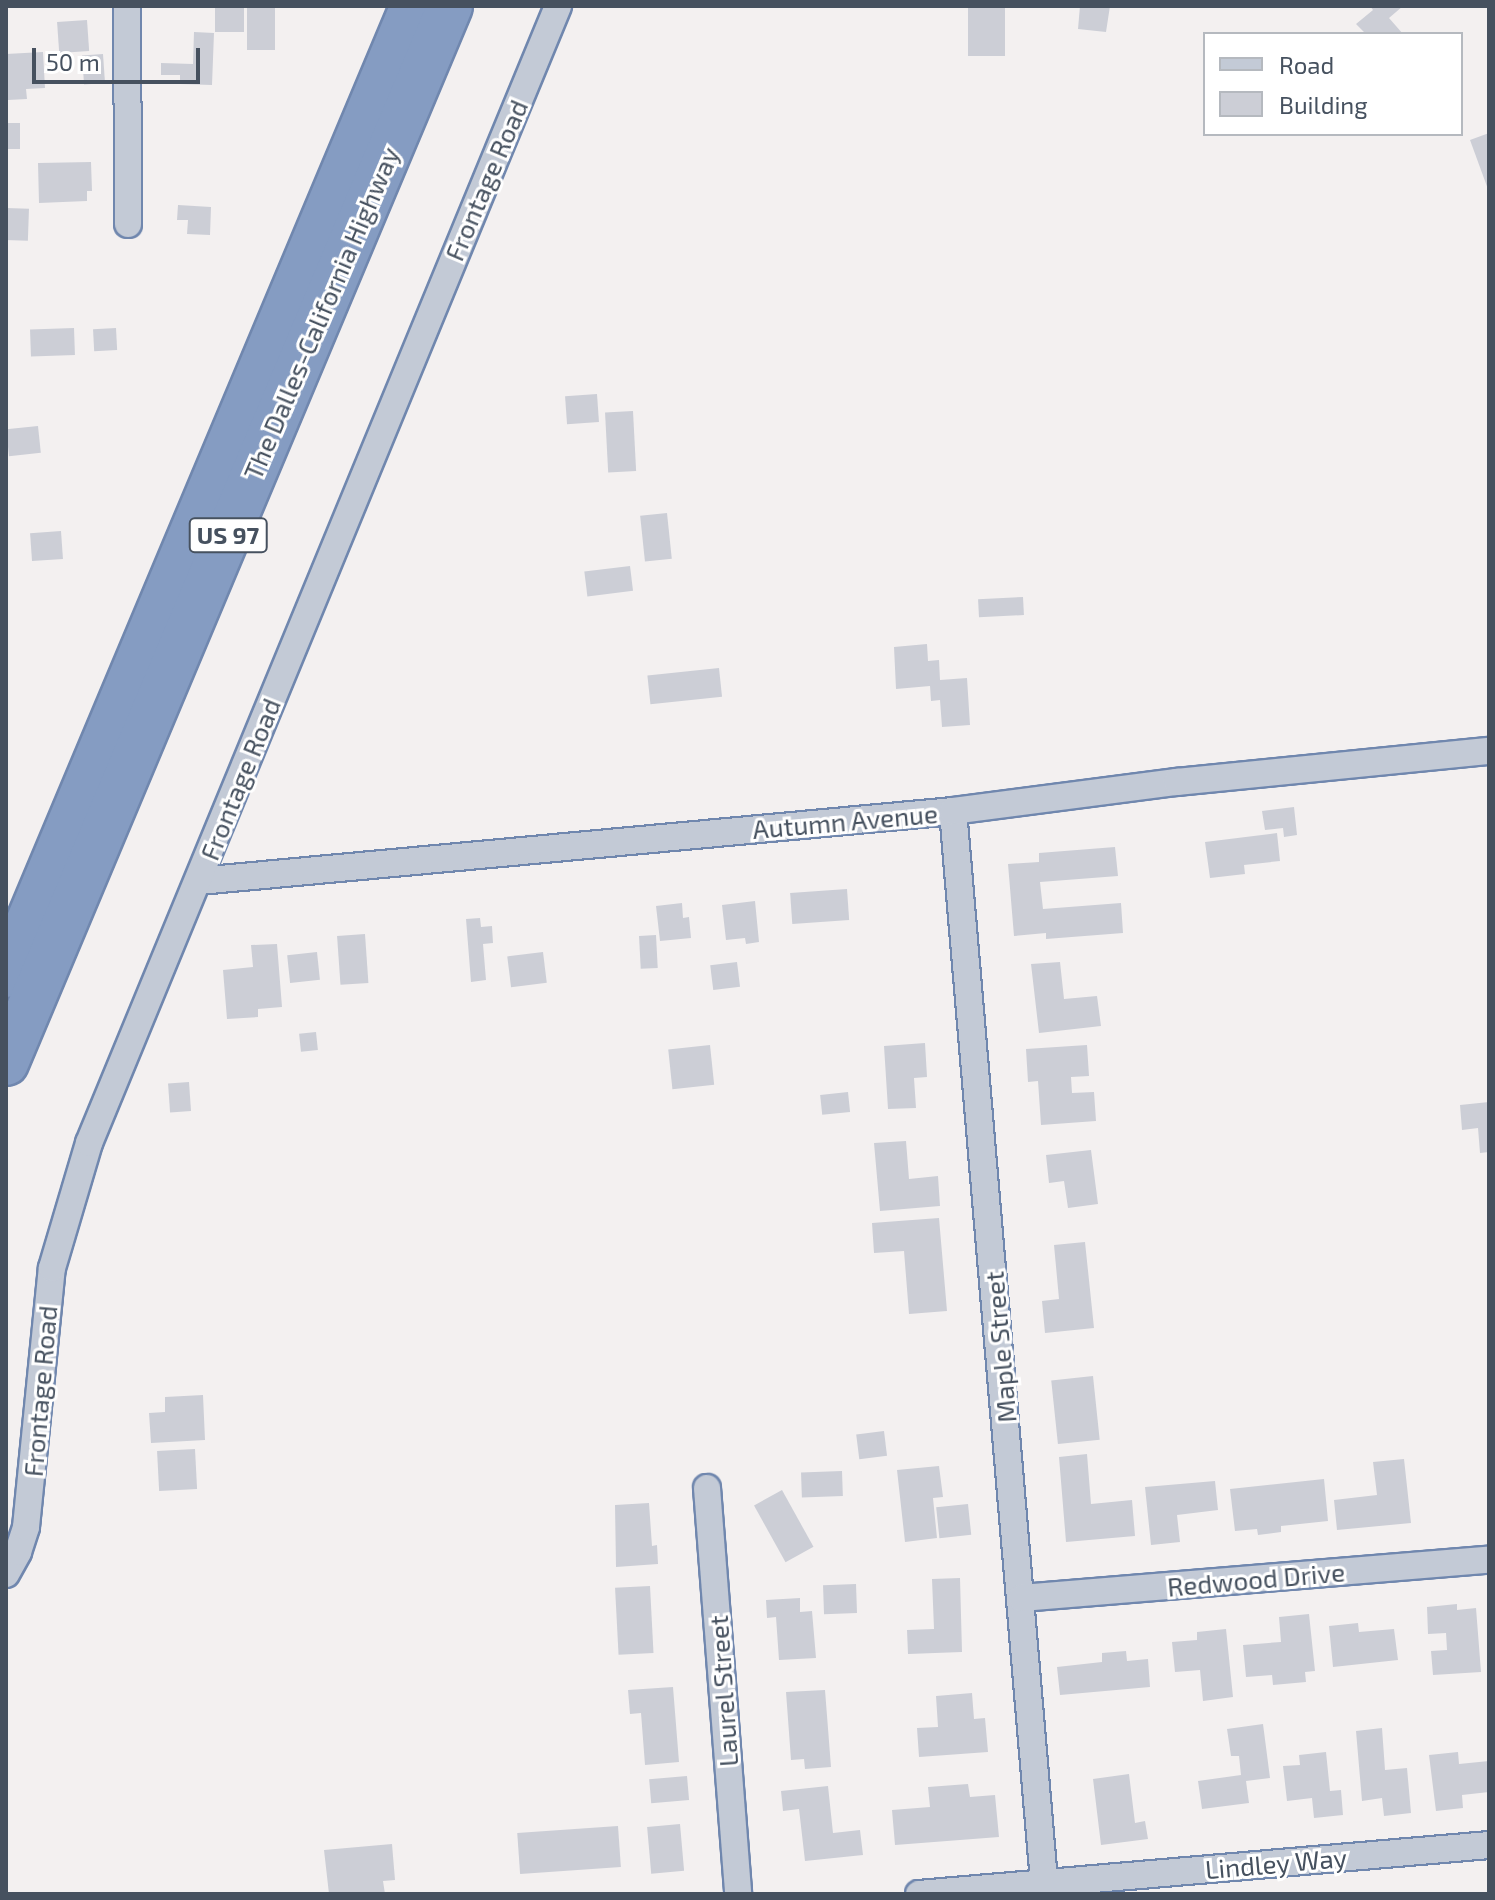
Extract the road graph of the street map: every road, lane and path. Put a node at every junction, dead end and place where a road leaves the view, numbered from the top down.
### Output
1 (127, 6) edge
2 (413, 6) edge
3 (450, 6) edge
4 (558, 6) edge
5 (128, 224) dead end
6 (1489, 751) edge
7 (953, 811) junction
8 (199, 881) junction
9 (6, 975) edge
10 (6, 1063) edge
11 (707, 1488) dead end
12 (1489, 1560) edge
13 (6, 1574) edge
14 (1022, 1598) junction
15 (1489, 1845) edge
16 (1044, 1882) junction
17 (738, 1894) edge
18 (919, 1894) edge

1 - 5 street
2 - 9 highway, The Dalles-California Highway / US 97
3 - 10 highway, The Dalles-California Highway / US 97
4 - 8 street, Frontage Road
6 - 7 street, Autumn Avenue
7 - 8 street, Autumn Avenue
7 - 14 street, Maple Street
8 - 13 street, Frontage Road
11 - 17 street, Laurel Street
12 - 14 street, Redwood Drive
14 - 16 street, Maple Street
15 - 16 street, Lindley Way
16 - 18 street, Lindley Way

